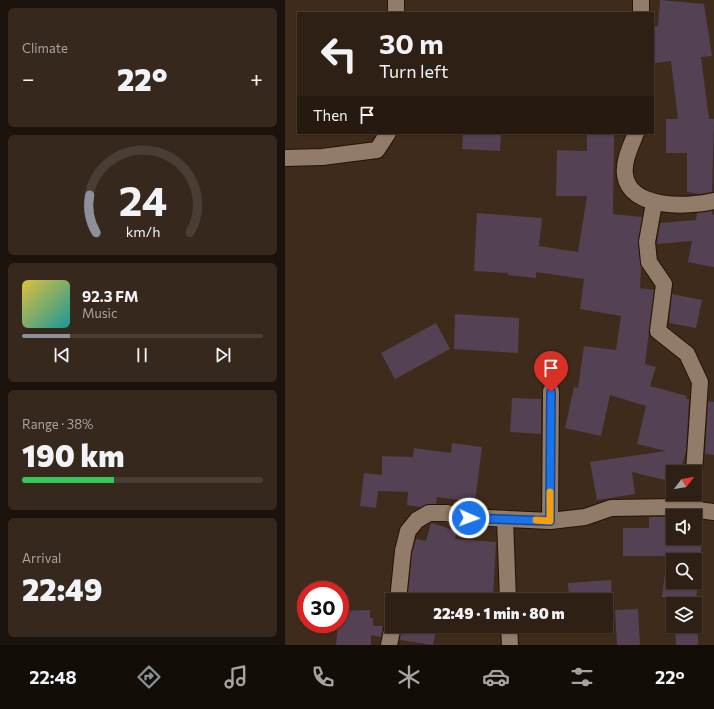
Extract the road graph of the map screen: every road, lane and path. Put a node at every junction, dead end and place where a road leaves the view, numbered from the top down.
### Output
1 (396, 0) edge
2 (641, 0) edge
3 (396, 12) edge
4 (641, 12) edge
5 (387, 134) edge
6 (636, 134) edge
7 (285, 158) edge
8 (714, 201) edge
9 (654, 203) junction
10 (551, 392) dead end
11 (694, 465) edge
12 (688, 509) edge
13 (702, 511) edge
14 (714, 512) edge
15 (505, 519) junction
16 (550, 521) junction
17 (399, 593) edge
18 (508, 593) edge
19 (392, 633) edge
20 (509, 633) edge
21 (389, 645) edge
22 (510, 645) edge

1 - 3 street
2 - 4 street
5 - 7 street
6 - 9 street
8 - 9 street
9 - 11 street
10 - 16 street
12 - 16 street
13 - 14 street
15 - 16 street
15 - 17 street
15 - 18 street
19 - 21 street
20 - 22 street

